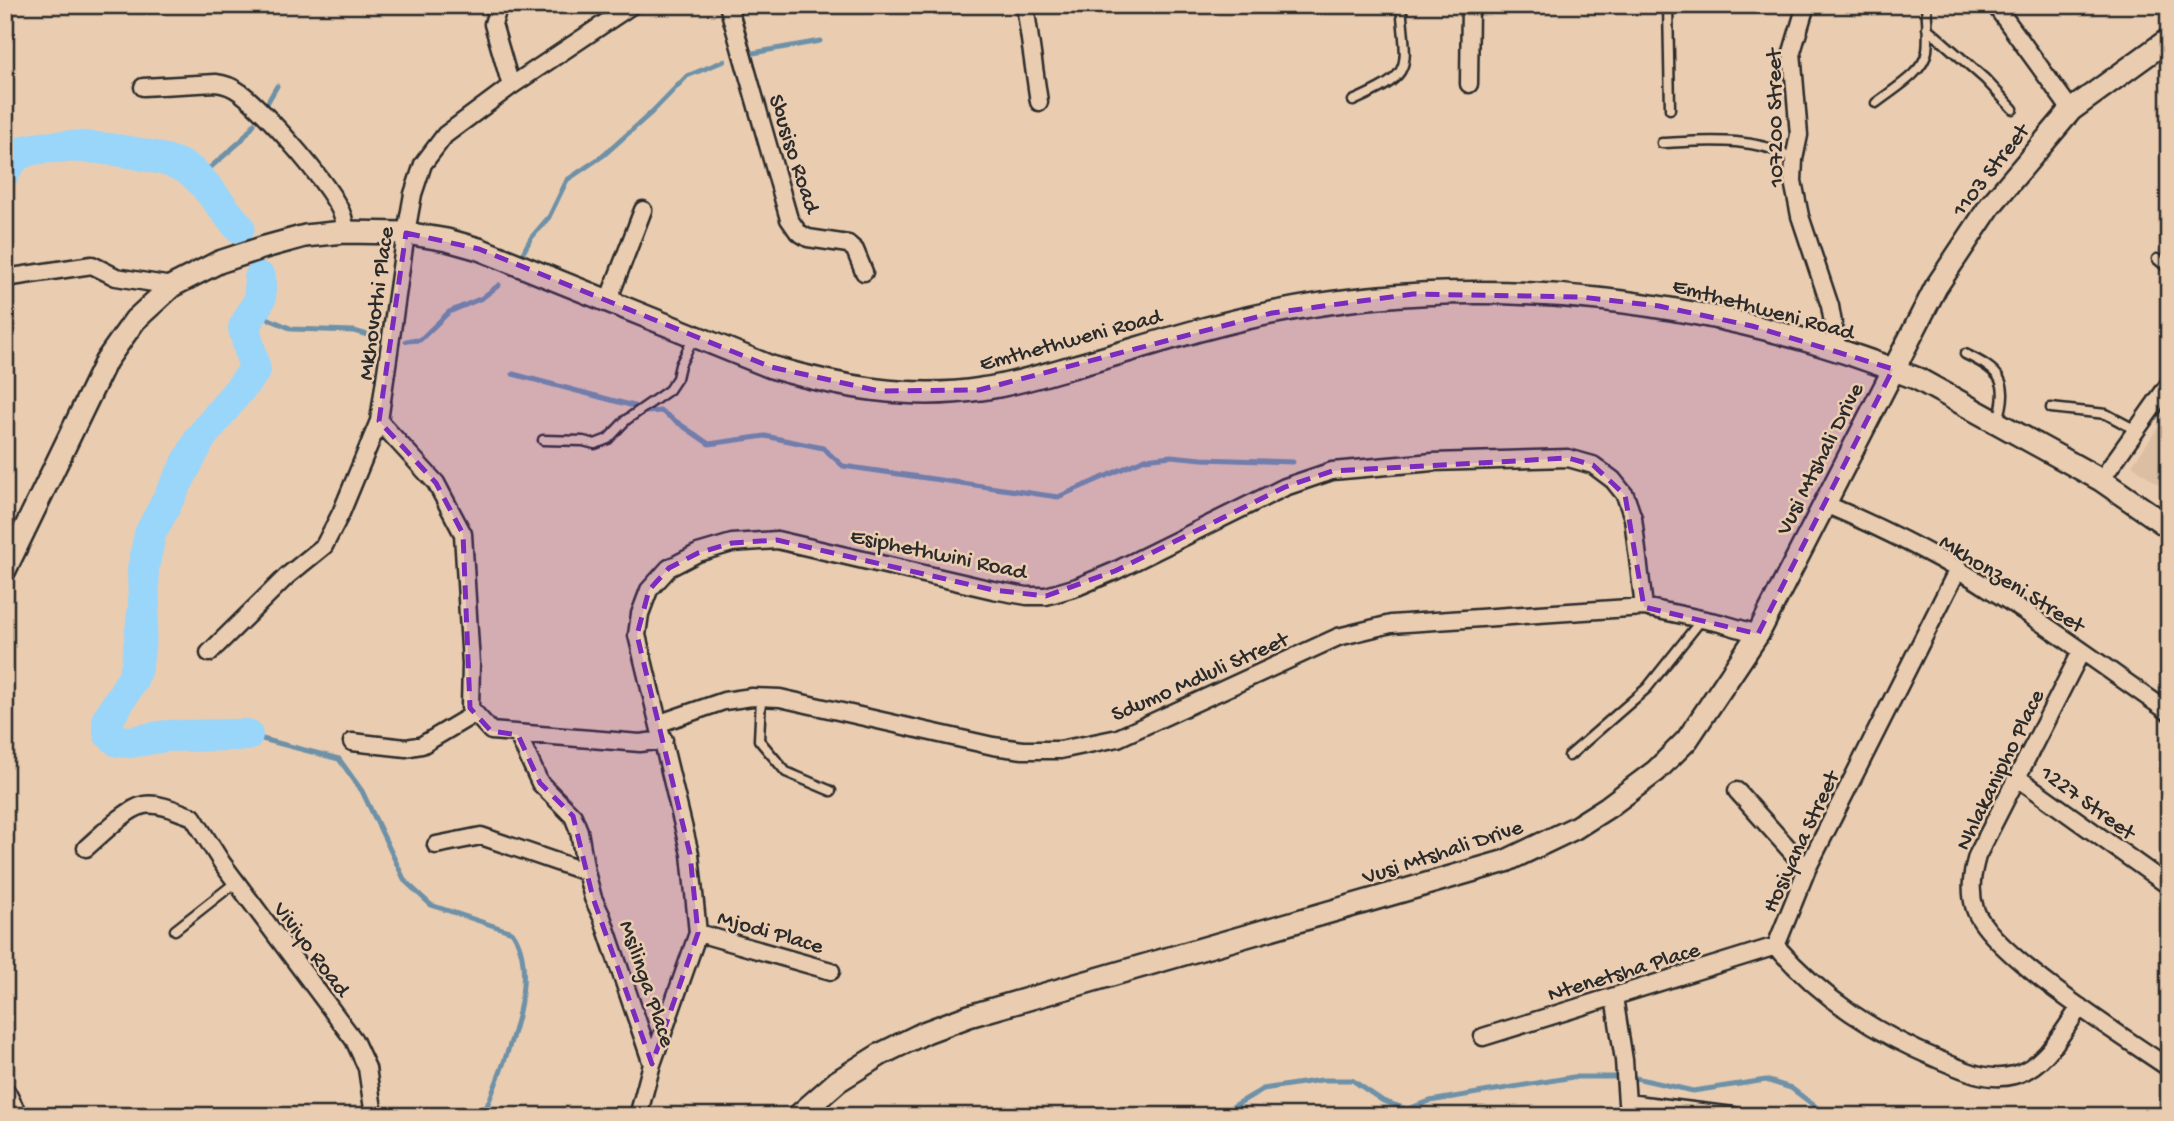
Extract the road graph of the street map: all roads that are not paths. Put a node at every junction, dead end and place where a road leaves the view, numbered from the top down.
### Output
1 (499, 5) edge
2 (632, 5) edge
3 (728, 5) edge
4 (1025, 5) edge
5 (1401, 5) edge
6 (1470, 5) edge
7 (1668, 5) edge
8 (1807, 5) edge
9 (1927, 5) edge
10 (1995, 5) edge
11 (1927, 28) junction
12 (2169, 39) edge
13 (1469, 84) dead end
14 (510, 86) junction
15 (144, 87) dead end
16 (1353, 101) dead end
17 (1039, 102) dead end
18 (1877, 103) dead end
19 (1670, 109) dead end
20 (2013, 109) dead end
21 (2071, 110) junction
22 (1662, 143) dead end
23 (1794, 159) junction
24 (643, 210) dead end
25 (344, 232) junction
26 (406, 233) junction
27 (2157, 259) dead end
28 (2169, 269) edge
29 (864, 272) dead end
30 (5, 278) edge
31 (172, 286) junction
32 (608, 301) junction
33 (695, 336) junction
34 (1838, 352) junction
35 (1965, 354) dead end
36 (1893, 369) junction
37 (2169, 384) edge
38 (2051, 408) dead end
39 (379, 421) junction
40 (1998, 422) junction
41 (2136, 430) junction
42 (543, 440) dead end
43 (2101, 480) junction
44 (1825, 504) junction
45 (2169, 527) edge
46 (1958, 569) junction
47 (5, 570) edge
48 (1644, 607) junction
49 (1702, 619) junction
50 (1758, 634) junction
51 (2081, 652) junction
52 (209, 653) dead end
53 (761, 698) junction
54 (2169, 712) edge
55 (474, 714) junction
56 (660, 723) junction
57 (518, 735) junction
58 (664, 740) junction
59 (352, 742) dead end
60 (1569, 756) dead end
61 (2018, 778) junction
62 (831, 791) dead end
63 (1737, 791) dead end
64 (436, 845) dead end
65 (86, 848) dead end
66 (1807, 869) junction
67 (586, 872) junction
68 (236, 882) junction
69 (2169, 886) edge
70 (175, 930) dead end
71 (698, 933) junction
72 (1776, 946) junction
73 (831, 971) dead end
74 (1614, 998) junction
75 (2080, 1007) junction
76 (1483, 1037) dead end
77 (652, 1065) junction
78 (2169, 1068) edge
79 (5, 1094) edge
80 (16, 1116) edge
81 (374, 1116) edge
82 (638, 1116) edge
83 (798, 1116) edge
84 (1734, 1116) edge

1 - 14 street
2 - 14 street, Mkhovothi Place
3 - 29 street, Sbusiso Road
4 - 17 street
5 - 16 lane
6 - 13 street
7 - 19 lane
8 - 23 street, 107200 Street
9 - 11 lane
10 - 21 street
11 - 18 lane
11 - 20 lane
12 - 21 street, 1103 Street
14 - 26 street, Mkhovothi Place
15 - 25 street
21 - 36 street, 1103 Street
22 - 23 lane
23 - 34 street, 107200 Street
24 - 32 street
25 - 26 street, Emthethweni Road
25 - 31 street, Emthethweni Road
26 - 32 street, Emthethweni Road
26 - 39 street, Mkhovothi Place
27 - 28 lane
30 - 31 street
31 - 47 street, Emthethweni Road
32 - 33 street, Emthethweni Road
33 - 34 street, Emthethweni Road
33 - 42 lane
34 - 36 street, Emthethweni Road
35 - 40 lane
36 - 40 street, Emthethweni Road
36 - 44 street, Vusi Mtshali Drive
37 - 41 street
38 - 41 lane
39 - 52 street, Mkhovothi Place
39 - 55 street
40 - 43 street, Emthethweni Road
41 - 43 street
43 - 45 street, Emthethweni Road
44 - 46 street, Mkhonzeni Street
44 - 50 street, Vusi Mtshali Drive
46 - 51 street, Mkhonzeni Street
46 - 66 street, Hosiyana Street
48 - 49 street, Sdumo Mdluli Street
48 - 53 street, Sdumo Mdluli Street
48 - 56 street, Esiphethwini Road
49 - 50 street, Sdumo Mdluli Street
49 - 60 lane
50 - 83 street, Vusi Mtshali Drive
51 - 54 street, Mkhonzeni Street
51 - 61 street, Nhlakanipho Place
53 - 56 street, Sdumo Mdluli Street
53 - 62 lane
55 - 57 street
55 - 59 street
56 - 58 street, Esiphethwini Road
57 - 58 street
57 - 67 street, Msilinga Place
58 - 71 street, Esiphethwini Road
61 - 69 street, 1227 Street
61 - 75 street, Nhlakanipho Place
63 - 66 street
64 - 67 street
65 - 68 street, Viviyo Road
66 - 72 street, Hosiyana Street
67 - 77 street, Msilinga Place
68 - 70 lane
68 - 81 street, Viviyo Road
71 - 73 street, Mjodi Place
71 - 77 street, Esiphethwini Road
72 - 74 street, Ntenetsha Place
72 - 75 street, Hosiyana Street
74 - 76 street, Ntenetsha Place
74 - 84 street
75 - 78 street, Nhlakanipho Place
77 - 82 street, Esiphethwini Road
79 - 80 street

